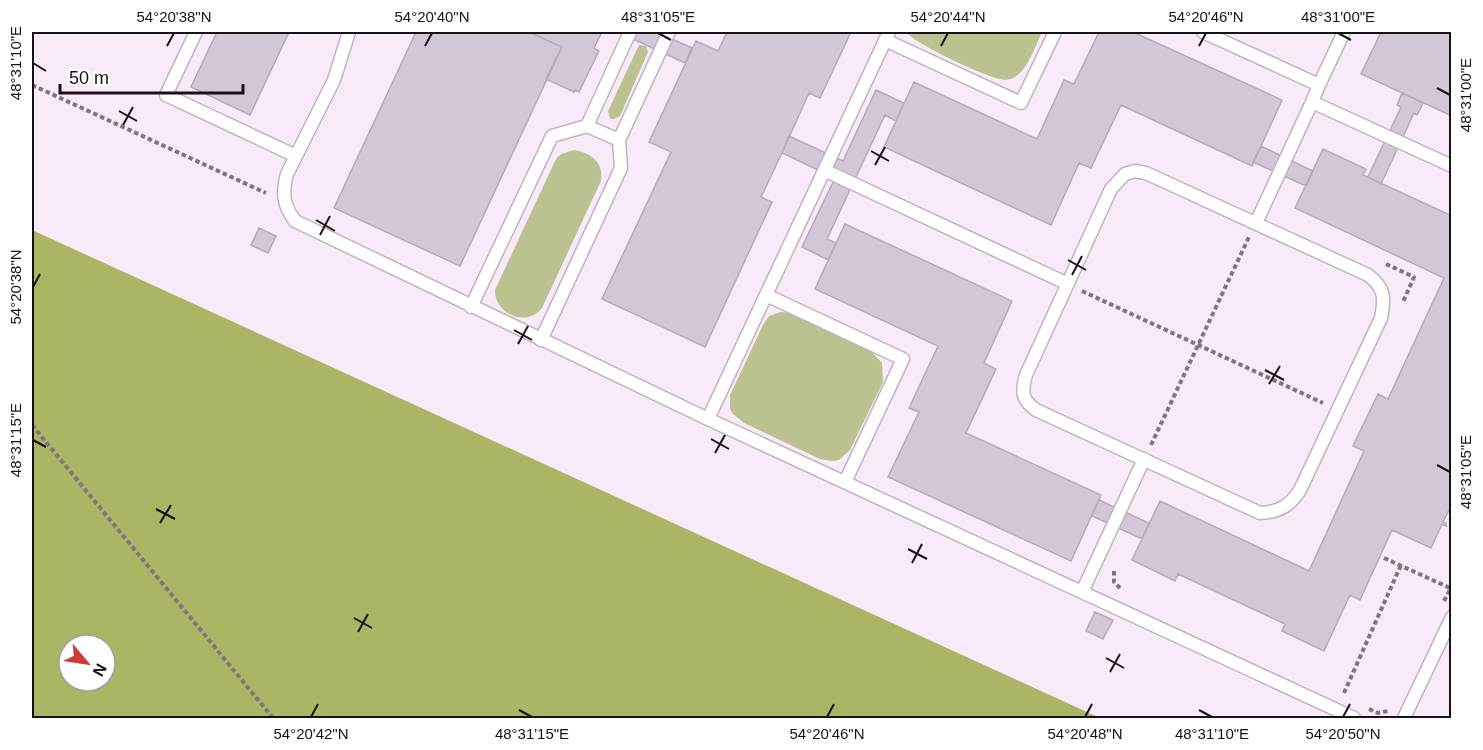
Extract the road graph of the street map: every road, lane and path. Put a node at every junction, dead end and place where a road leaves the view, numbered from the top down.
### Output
1 (196, 32) edge
2 (349, 32) edge
3 (630, 32) edge
4 (669, 32) edge
5 (1055, 32) edge
6 (1203, 32) edge
7 (1344, 32) edge
8 (887, 36) edge
9 (32, 85) edge
10 (1320, 85) junction
11 (1312, 102) junction
12 (587, 126) junction
13 (619, 140) junction
14 (296, 156) junction
15 (1452, 166) edge
16 (824, 170) junction
17 (283, 201) junction
18 (1256, 223) junction
19 (1068, 284) junction
20 (766, 295) junction
21 (471, 307) junction
22 (541, 340) junction
23 (1198, 345) junction
24 (1337, 410) junction
25 (708, 419) junction
26 (32, 425) edge
27 (1144, 459) junction
28 (845, 482) junction
29 (1384, 558) dead end
30 (1401, 565) junction
31 (1450, 588) edge
32 (1082, 592) junction
33 (1452, 617) edge
34 (1342, 696) dead end
35 (273, 718) edge
36 (1354, 718) edge
37 (1404, 718) edge

1 - 14 lane
2 - 14 lane
3 - 12 lane
4 - 13 lane
5 - 8 lane
6 - 10 lane
7 - 10 lane
8 - 16 lane
9 - 17 path
10 - 11 lane
11 - 15 lane
11 - 18 lane
12 - 13 lane
12 - 21 lane
13 - 22 lane
14 - 17 lane
16 - 19 lane
16 - 20 lane
17 - 21 lane
18 - 19 lane
18 - 23 path
18 - 24 lane
19 - 23 path
19 - 27 lane
20 - 25 lane
20 - 28 lane
21 - 22 lane
22 - 25 lane
23 - 24 path
23 - 27 path
24 - 27 lane
25 - 28 lane
26 - 35 path
27 - 32 lane
28 - 32 lane
29 - 30 path
30 - 31 path
30 - 34 path
32 - 36 lane
33 - 37 lane

